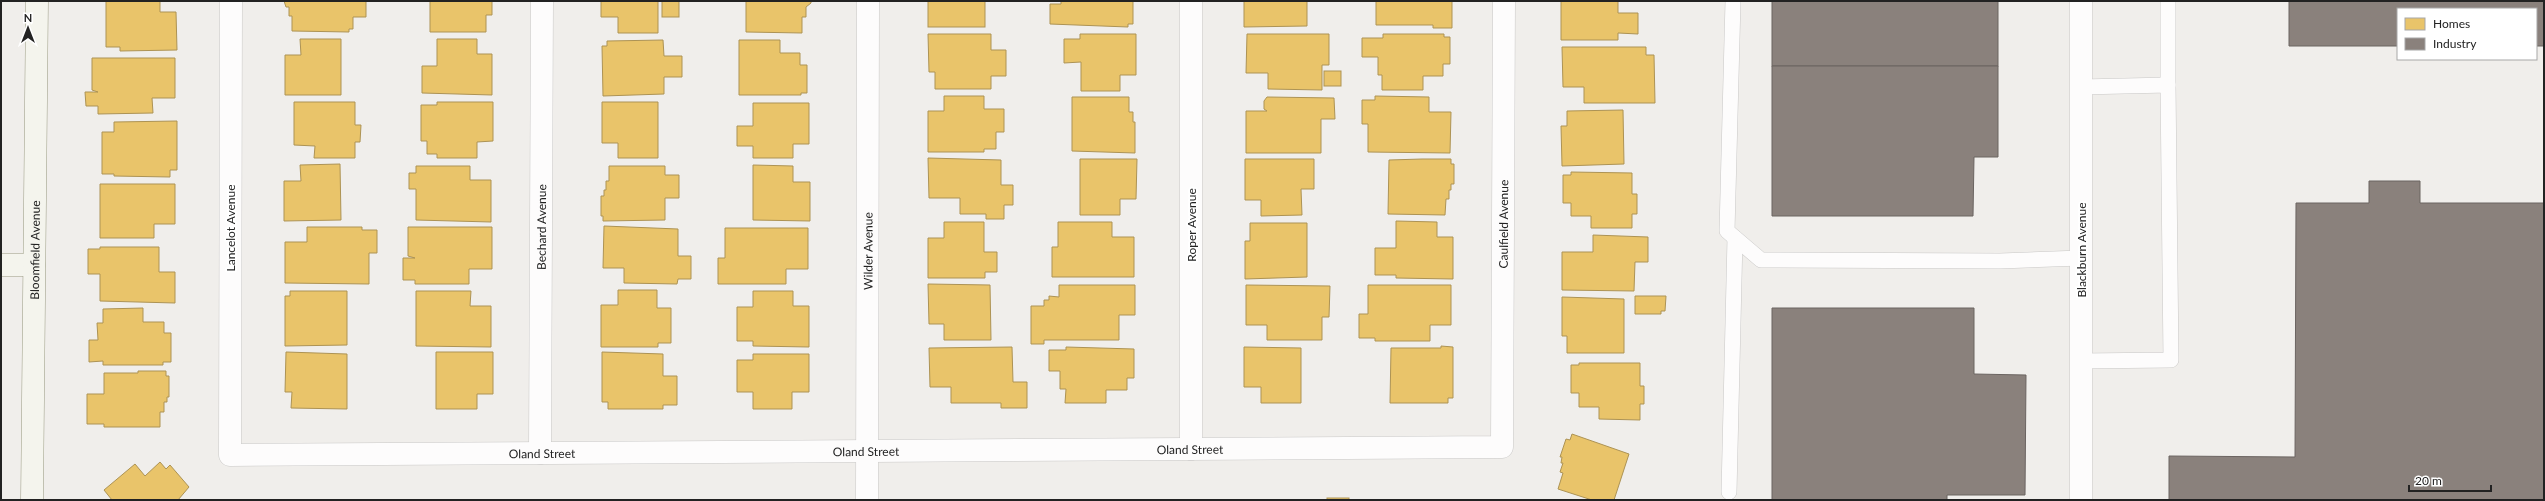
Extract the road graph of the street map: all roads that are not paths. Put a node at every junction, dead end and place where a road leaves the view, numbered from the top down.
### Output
1 (37, 1) edge
2 (230, 1) edge
3 (542, 1) edge
4 (868, 1) edge
5 (1191, 1) edge
6 (1504, 1) edge
7 (1732, 1) edge
8 (2081, 1) edge
9 (2168, 1) edge
10 (2168, 85) junction
11 (2081, 87) junction
12 (1735, 238) junction
13 (2081, 258) junction
14 (1, 265) edge
15 (34, 265) junction
16 (2081, 361) junction
17 (1502, 447) joint
18 (1191, 449) junction
19 (867, 451) junction
20 (540, 453) junction
21 (230, 455) joint
22 (1729, 492) dead end
23 (32, 500) edge
24 (867, 500) edge
25 (2081, 500) edge

1 - 15 main road, Bloomfield Avenue
2 - 21 street, Lancelot Avenue
3 - 20 street, Bechard Avenue
4 - 19 street, Wilder Avenue
5 - 18 street, Roper Avenue
6 - 17 street, Caulfield Avenue
7 - 12 lane
8 - 11 street, Blackburn Avenue
9 - 10 lane
10 - 11 lane
10 - 16 lane
11 - 13 street, Blackburn Avenue
12 - 13 lane
12 - 22 lane
13 - 16 street, Blackburn Avenue
14 - 15 main road
15 - 23 main road, Bloomfield Avenue
16 - 25 street, Blackburn Avenue
17 - 18 street, Oland Street
18 - 19 street, Oland Street
19 - 20 street, Oland Street
19 - 24 street, Wilder Avenue
20 - 21 street, Oland Street

